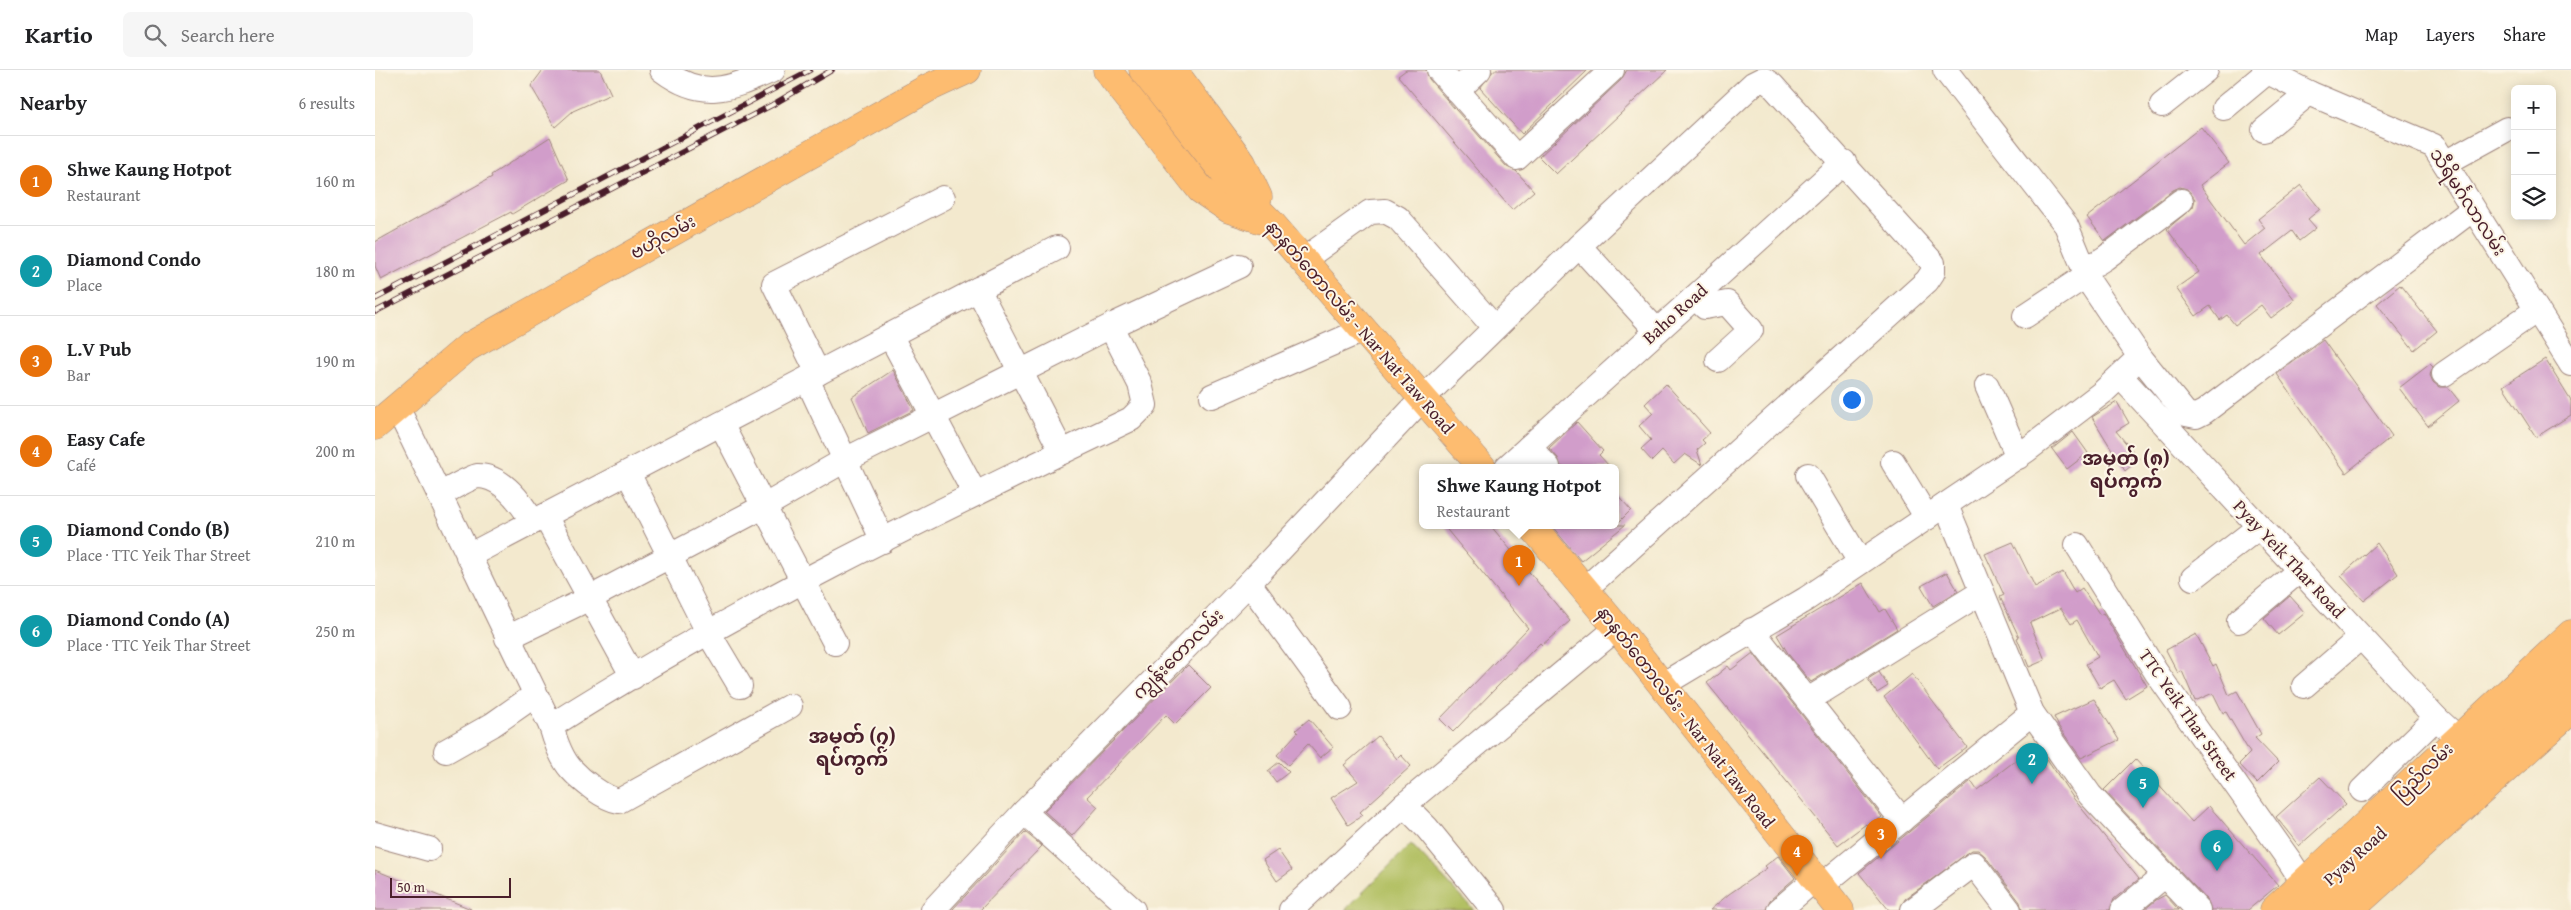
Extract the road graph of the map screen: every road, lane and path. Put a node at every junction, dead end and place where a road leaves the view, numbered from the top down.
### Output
1 (661, 70) edge
2 (773, 70) edge
3 (967, 70) edge
4 (1107, 70) edge
5 (1143, 70) edge
6 (1173, 70) edge
7 (1439, 70) edge
8 (1479, 70) edge
9 (1612, 70) edge
10 (1945, 70) edge
11 (2206, 70) edge
12 (2265, 71) edge
13 (1457, 91) junction
14 (2309, 93) junction
15 (2162, 105) dead end
16 (2224, 108) dead end
17 (2507, 129) dead end
18 (2264, 130) dead end
19 (1844, 162) junction
20 (2445, 163) junction
21 (943, 198) dead end
22 (2181, 202) dead end
23 (2473, 209) junction
24 (1271, 223) junction
25 (1579, 246) junction
26 (1057, 248) dead end
27 (1303, 260) junction
28 (1239, 266) dead end
29 (2085, 270) junction
30 (978, 289) junction
31 (1695, 296) junction
32 (2537, 310) junction
33 (2025, 316) dead end
34 (1113, 325) junction
35 (1495, 327) junction
36 (1363, 330) junction
37 (1657, 331) junction
38 (890, 335) junction
39 (2569, 355) edge
40 (2140, 358) junction
41 (1718, 360) dead end
42 (1020, 370) junction
43 (2444, 374) dead end
44 (813, 376) junction
45 (2121, 377) junction
46 (1987, 386) dead end
47 (1212, 396) dead end
48 (1423, 398) junction
49 (397, 407) junction
50 (934, 417) junction
51 (721, 424) junction
52 (375, 426) edge
53 (1529, 447) junction
54 (1062, 452) junction
55 (2018, 457) junction
56 (845, 460) junction
57 (1893, 462) dead end
58 (1479, 464) edge
59 (1510, 464) edge
60 (1545, 464) edge
61 (628, 473) junction
62 (1808, 475) dead end
63 (975, 494) junction
64 (439, 495) junction
65 (763, 507) junction
66 (1936, 512) junction
67 (539, 519) junction
68 (2259, 526) junction
69 (1534, 529) edge
70 (883, 541) junction
71 (2077, 545) dead end
72 (468, 556) junction
73 (670, 556) junction
74 (1860, 562) junction
75 (2300, 570) junction
76 (2193, 578) dead end
77 (802, 583) junction
78 (1249, 583) junction
79 (1585, 589) junction
80 (1982, 592) junction
81 (590, 598) junction
82 (2239, 621) dead end
83 (1617, 628) junction
84 (1752, 630) junction
85 (709, 634) junction
86 (2571, 634) edge
87 (507, 638) junction
88 (2361, 638) junction
89 (835, 644) dead end
90 (2571, 662) edge
91 (633, 677) junction
92 (1662, 685) junction
93 (740, 686) dead end
94 (2304, 686) dead end
95 (2571, 691) edge
96 (535, 695) junction
97 (1809, 700) junction
98 (790, 706) dead end
99 (1339, 708) dead end
100 (2571, 710) edge
101 (2032, 713) junction
102 (2436, 718) junction
103 (551, 726) junction
104 (2458, 738) junction
105 (446, 751) dead end
106 (2362, 790) dead end
107 (1404, 805) junction
108 (1024, 812) junction
109 (1902, 820) junction
110 (375, 834) edge
111 (429, 849) dead end
112 (2165, 875) junction
113 (2303, 882) junction
114 (1817, 883) junction
115 (933, 910) edge
116 (1133, 910) edge
117 (1291, 910) edge
118 (1494, 910) edge
119 (1779, 910) edge
120 (1840, 910) edge
121 (1913, 910) edge
122 (2009, 910) edge
123 (2123, 910) edge
124 (2198, 910) edge
125 (2273, 910) edge
126 (2294, 910) edge
127 (2327, 910) edge
128 (2350, 910) edge

1 - 2 street
3 - 49 main road, ဗဟိုလမ်း
4 - 24 main road
5 - 24 main road, နာနတ်တောလမ်း - Nar Nat Taw Road
6 - 24 main road
7 - 13 street
8 - 13 street
9 - 13 street
10 - 29 street
11 - 15 street
12 - 14 street, သီရိမင်္ဂလာလမ်း
12 - 16 street
14 - 18 street
14 - 20 street, သီရိမင်္ဂလာလမ်း
17 - 20 street
19 - 25 street, ကျွန်းတောလမ်း
19 - 31 street, Baho Road
19 - 79 street
20 - 23 street, သီရိမင်္ဂလာလမ်း
21 - 44 street
22 - 29 street
23 - 32 street, သီရိမင်္ဂလာလမ်း
23 - 40 street
24 - 27 main road, နာနတ်တောလမ်း - Nar Nat Taw Road
25 - 35 street, ကျွန်းတောလမ်း
25 - 37 street
26 - 30 street
27 - 35 street
27 - 36 main road, နာနတ်တောလမ်း - Nar Nat Taw Road
28 - 34 street
29 - 33 street
29 - 40 street
30 - 38 street
30 - 42 street
31 - 37 street, Baho Road
31 - 41 street
32 - 39 street, သီရိမင်္ဂလာလမ်း
32 - 43 street
34 - 42 street
34 - 54 street
35 - 48 street, ကျွန်းတောလမ်း
36 - 47 street
36 - 48 main road, နာနတ်တောလမ်း - Nar Nat Taw Road
37 - 53 street, Baho Road
38 - 44 street
38 - 50 street
40 - 45 street
42 - 50 street
42 - 54 street
44 - 51 street
44 - 56 street
45 - 55 street
45 - 68 street, Pyay Yeik Thar Road
46 - 55 street
48 - 58 main road, နာနတ်တောလမ်း - Nar Nat Taw Road
48 - 78 street, ကျွန်းတောလမ်း
49 - 52 main road, ဗဟိုလမ်း
49 - 64 street
50 - 56 street
50 - 63 street
51 - 61 street
51 - 65 street
53 - 59 street, Baho Road
53 - 60 street
54 - 63 street
55 - 66 street
56 - 65 street
56 - 70 street
57 - 66 street
61 - 67 street
61 - 73 street
62 - 74 street
63 - 70 street
64 - 67 street
64 - 72 street
65 - 73 street
65 - 77 street
66 - 74 street
66 - 80 street
67 - 72 street
67 - 81 street
68 - 75 street, Pyay Yeik Thar Road
68 - 76 street
69 - 79 main road, နာနတ်တောလမ်း - Nar Nat Taw Road
70 - 77 street
71 - 113 street, TTC Yeik Thar Street
72 - 87 street
73 - 81 street
73 - 85 street
74 - 84 street
75 - 82 street
75 - 88 street, Pyay Yeik Thar Road
77 - 85 street
77 - 89 street
78 - 99 street
78 - 108 street, ကျွန်းတောလမ်း
79 - 83 main road, နာနတ်တောလမ်း - Nar Nat Taw Road
80 - 97 street
80 - 101 street
81 - 87 street
81 - 91 street
83 - 92 main road, နာနတ်တောလမ်း - Nar Nat Taw Road
83 - 107 street
84 - 92 street
84 - 97 street
85 - 91 street
85 - 93 street
86 - 104 main road, ပြည်လမ်း
87 - 96 street
88 - 94 street
88 - 102 street, Pyay Yeik Thar Road
90 - 126 main road, Pyay Road
91 - 103 street
92 - 114 main road, နာနတ်တောလမ်း - Nar Nat Taw Road
95 - 127 main road, ပြည်လမ်း
96 - 103 street
96 - 105 street
97 - 109 street
98 - 103 street
100 - 128 main road
101 - 109 street
101 - 112 street
102 - 104 street, Pyay Yeik Thar Road
102 - 106 street
104 - 113 main road, ပြည်လမ်း
107 - 117 street
107 - 118 street
108 - 115 street, ကျွန်းတောလမ်း
108 - 116 street
109 - 114 street
110 - 111 street
112 - 123 street
112 - 124 street
113 - 125 main road, ပြည်လမ်း
114 - 119 street
114 - 120 main road, နာနတ်တောလမ်း - Nar Nat Taw Road
121 - 122 street

